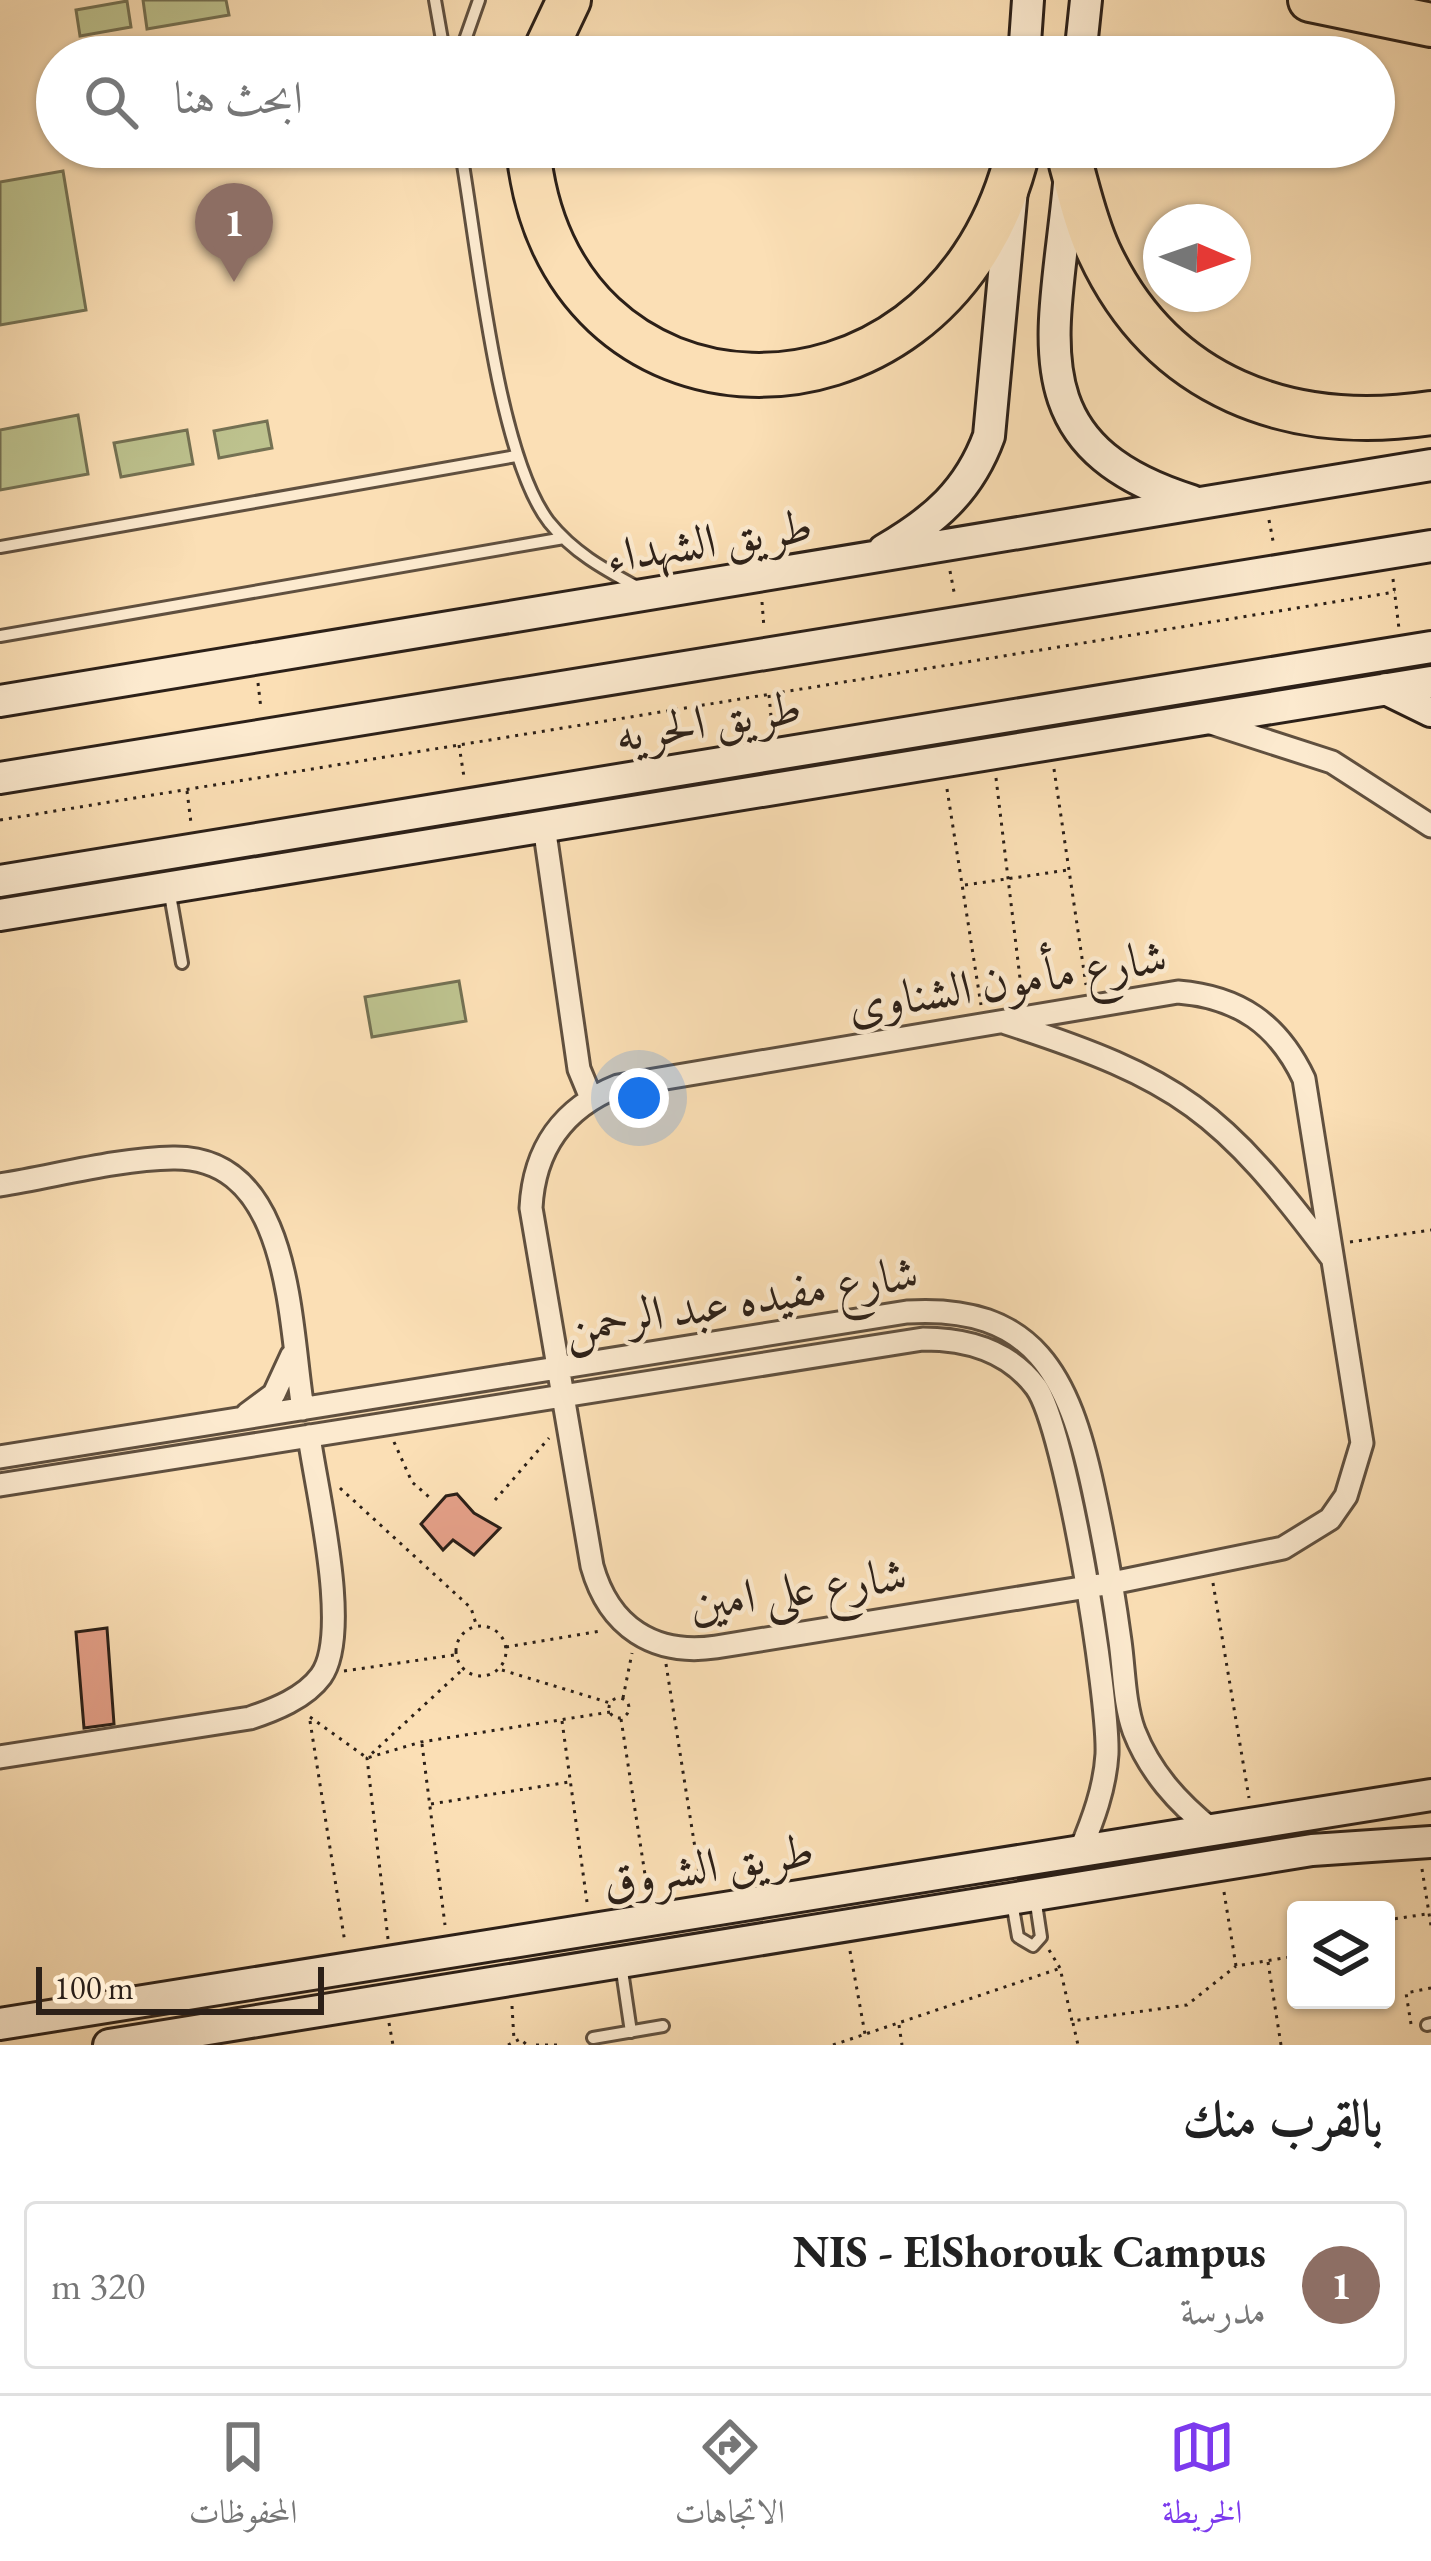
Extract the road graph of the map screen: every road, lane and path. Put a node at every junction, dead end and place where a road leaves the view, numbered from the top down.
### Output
1 (435, 0) edge
2 (479, 0) edge
3 (569, 0) edge
4 (1028, 0) edge
5 (1086, 0) edge
6 (1310, 0) edge
7 (1431, 25) edge
8 (441, 36) edge
9 (466, 36) edge
10 (552, 36) edge
11 (1025, 36) edge
12 (1082, 36) edge
13 (464, 168) edge
14 (533, 168) edge
15 (1010, 168) edge
16 (1014, 168) edge
17 (1070, 168) edge
18 (1074, 168) edge
19 (1431, 413) edge
20 (517, 456) junction
21 (1431, 465) edge
22 (1265, 493) junction
23 (1204, 505) junction
24 (564, 538) junction
25 (1431, 546) edge
26 (0, 547) edge
27 (946, 547) junction
28 (1390, 553) junction
29 (868, 560) junction
30 (1278, 571) junction
31 (760, 577) junction
32 (1395, 592) junction
33 (651, 595) junction
34 (960, 622) junction
35 (0, 636) edge
36 (1416, 649) edge
37 (766, 654) junction
38 (254, 659) junction
39 (1431, 682) edge
40 (1386, 689) junction
41 (769, 693) junction
42 (0, 700) edge
43 (1431, 711) edge
44 (1199, 720) junction
45 (265, 735) junction
46 (1050, 743) junction
47 (459, 744) junction
48 (992, 753) junction
49 (776, 754) junction
50 (942, 761) junction
51 (0, 778) edge
52 (187, 789) junction
53 (468, 805) junction
54 (0, 820) edge
55 (544, 826) junction
56 (1431, 826) edge
57 (194, 850) junction
58 (1069, 870) junction
59 (1011, 878) junction
60 (0, 881) edge
61 (963, 885) junction
62 (169, 888) junction
63 (0, 915) edge
64 (182, 963) dead end
65 (1090, 1006) junction
66 (1024, 1017) junction
67 (992, 1022) junction
68 (591, 1098) junction
69 (0, 1185) edge
70 (1431, 1230) edge
71 (1334, 1253) junction
72 (293, 1349) junction
73 (555, 1369) junction
74 (560, 1395) junction
75 (304, 1409) junction
76 (232, 1420) junction
77 (565, 1421) junction
78 (386, 1424) junction
79 (308, 1436) junction
80 (0, 1457) edge
81 (312, 1463) junction
82 (0, 1485) edge
83 (430, 1498) dead end
84 (495, 1500) dead end
85 (1209, 1563) junction
86 (1112, 1583) junction
87 (1085, 1587) junction
88 (477, 1627) junction
89 (632, 1630) junction
90 (663, 1646) junction
91 (506, 1647) junction
92 (455, 1654) junction
93 (500, 1669) junction
94 (461, 1671) junction
95 (314, 1682) junction
96 (623, 1698) junction
97 (610, 1702) junction
98 (610, 1712) junction
99 (310, 1717) junction
100 (621, 1718) junction
101 (562, 1719) junction
102 (421, 1742) junction
103 (0, 1756) edge
104 (367, 1758) junction
105 (571, 1782) junction
106 (1431, 1795) edge
107 (429, 1804) junction
108 (1253, 1823) junction
109 (1212, 1830) junction
110 (1424, 1842) edge
111 (1080, 1851) junction
112 (1219, 1865) junction
113 (1023, 1897) junction
114 (705, 1911) junction
115 (1429, 1913) edge
116 (652, 1919) junction
117 (1395, 1919) edge
118 (845, 1926) junction
119 (1431, 1926) edge
120 (591, 1929) junction
121 (1041, 1937) junction
122 (448, 1952) junction
123 (1287, 1957) edge
124 (1268, 1960) junction
125 (391, 1961) junction
126 (621, 1962) junction
127 (1236, 1966) junction
128 (349, 1968) junction
129 (1060, 1968) junction
130 (511, 1980) junction
131 (1431, 1988) edge
132 (1072, 2021) junction
133 (898, 2023) junction
134 (0, 2024) edge
135 (1429, 2025) edge
136 (664, 2026) dead end
137 (631, 2032) junction
138 (866, 2034) junction
139 (593, 2038) dead end
140 (514, 2040) junction
141 (109, 2045) edge
142 (508, 2045) edge
143 (527, 2045) edge
144 (536, 2045) edge
145 (561, 2045) edge
146 (833, 2045) edge
147 (902, 2045) edge
148 (1078, 2045) edge
149 (1281, 2045) edge

1 - 8 lane
2 - 9 lane
3 - 10 highway
4 - 11 street
5 - 12 street
6 - 7 highway
13 - 20 lane
14 - 15 highway
16 - 29 street
17 - 23 street
18 - 19 highway
20 - 24 lane
20 - 26 lane
21 - 22 street, طريق الشهداء
22 - 23 street, طريق الشهداء
22 - 30 path
23 - 27 street, طريق الشهداء
24 - 33 lane
24 - 35 lane
25 - 28 street
27 - 29 street, طريق الشهداء
27 - 34 path
28 - 30 street
28 - 32 path
29 - 31 street, طريق الشهداء
30 - 34 street
31 - 33 street, طريق الشهداء
31 - 37 path
32 - 36 path
32 - 41 path
33 - 38 street, طريق الشهداء
34 - 37 street
36 - 49 street, طريق الحريه
37 - 45 street
38 - 42 street, طريق الشهداء
38 - 45 path
39 - 40 street, طريق الحريه
40 - 43 street
40 - 44 street, طريق الحريه
41 - 47 path
41 - 49 path
44 - 46 street, طريق الحريه
44 - 56 street
45 - 51 street
46 - 48 street, طريق الحريه
46 - 58 path
47 - 52 path
47 - 53 path
48 - 50 street, طريق الحريه
48 - 59 path
49 - 53 street, طريق الحريه
50 - 55 street, طريق الحريه
50 - 61 path
52 - 54 path
52 - 57 path
53 - 57 street, طريق الحريه
55 - 62 street, طريق الحريه
55 - 68 street
57 - 60 street, طريق الحريه
58 - 59 path
58 - 65 path
59 - 61 path
59 - 66 path
61 - 67 path
62 - 63 street, طريق الحريه
62 - 64 lane
65 - 66 street, شارع مأمون الشناوى
65 - 71 street, شارع مأمون الشناوى
66 - 67 street, شارع مأمون الشناوى
67 - 68 street, شارع مأمون الشناوى
67 - 71 street
68 - 73 street, شارع مأمون الشناوى
69 - 72 street
70 - 71 path
71 - 85 street, شارع مأمون الشناوى
72 - 75 street
72 - 76 street
73 - 74 street, شارع على امين
73 - 75 street, شارع مفيده عبد الرحمن
73 - 86 street, شارع مفيده عبد الرحمن
74 - 77 street, شارع على امين
74 - 78 street, شارع مفيده عبد الرحمن
74 - 87 street, شارع مفيده عبد الرحمن
75 - 76 street, شارع مفيده عبد الرحمن
75 - 79 street
75 - 79 street
76 - 80 street, شارع مفيده عبد الرحمن
77 - 84 path
77 - 89 street, شارع على امين
78 - 79 street, شارع مفيده عبد الرحمن
78 - 83 path
79 - 81 street
79 - 82 street, شارع مفيده عبد الرحمن
81 - 88 path
81 - 95 street
85 - 86 street, شارع مأمون الشناوى
85 - 108 path
86 - 87 street, شارع على امين
86 - 109 street, شارع مفيده عبد الرحمن
87 - 90 street, شارع على امين
87 - 111 street, شارع مفيده عبد الرحمن
88 - 91 path
88 - 92 path
89 - 90 street, شارع على امين
89 - 91 path
89 - 96 path
90 - 114 path
91 - 93 path
92 - 94 path
92 - 95 path
93 - 94 path
93 - 97 path
94 - 104 path
95 - 99 path
95 - 103 street
96 - 97 path
96 - 100 path
97 - 98 path
98 - 100 path
98 - 101 path
99 - 104 path
99 - 128 path
100 - 116 path
101 - 102 path
101 - 105 path
102 - 104 path
102 - 107 path
104 - 125 path
105 - 107 path
105 - 120 path
106 - 108 street, طريق الشروق
107 - 122 path
108 - 109 street, طريق الشروق
109 - 111 street, طريق الشروق
110 - 112 street, طريق الشروق
110 - 115 path
111 - 114 street, طريق الشروق
112 - 113 street, طريق الشروق
112 - 127 path
113 - 118 street, طريق الشروق
113 - 121 lane
113 - 121 lane
114 - 116 street, طريق الشروق
115 - 117 path
115 - 119 path
116 - 120 street, طريق الشروق
118 - 126 street, طريق الشروق
118 - 138 path
120 - 122 street, طريق الشروق
121 - 129 path
122 - 125 street, طريق الشروق
123 - 124 path
124 - 127 path
124 - 149 path
125 - 128 street, طريق الشروق
126 - 130 street, طريق الشروق
126 - 137 lane
127 - 132 path
128 - 134 street, طريق الشروق
129 - 132 path
129 - 133 path
130 - 140 path
130 - 141 street, طريق الشروق
131 - 135 path
132 - 148 path
133 - 138 path
133 - 147 path
136 - 137 lane
137 - 139 lane
138 - 146 path
140 - 142 path
140 - 143 path
144 - 145 path

